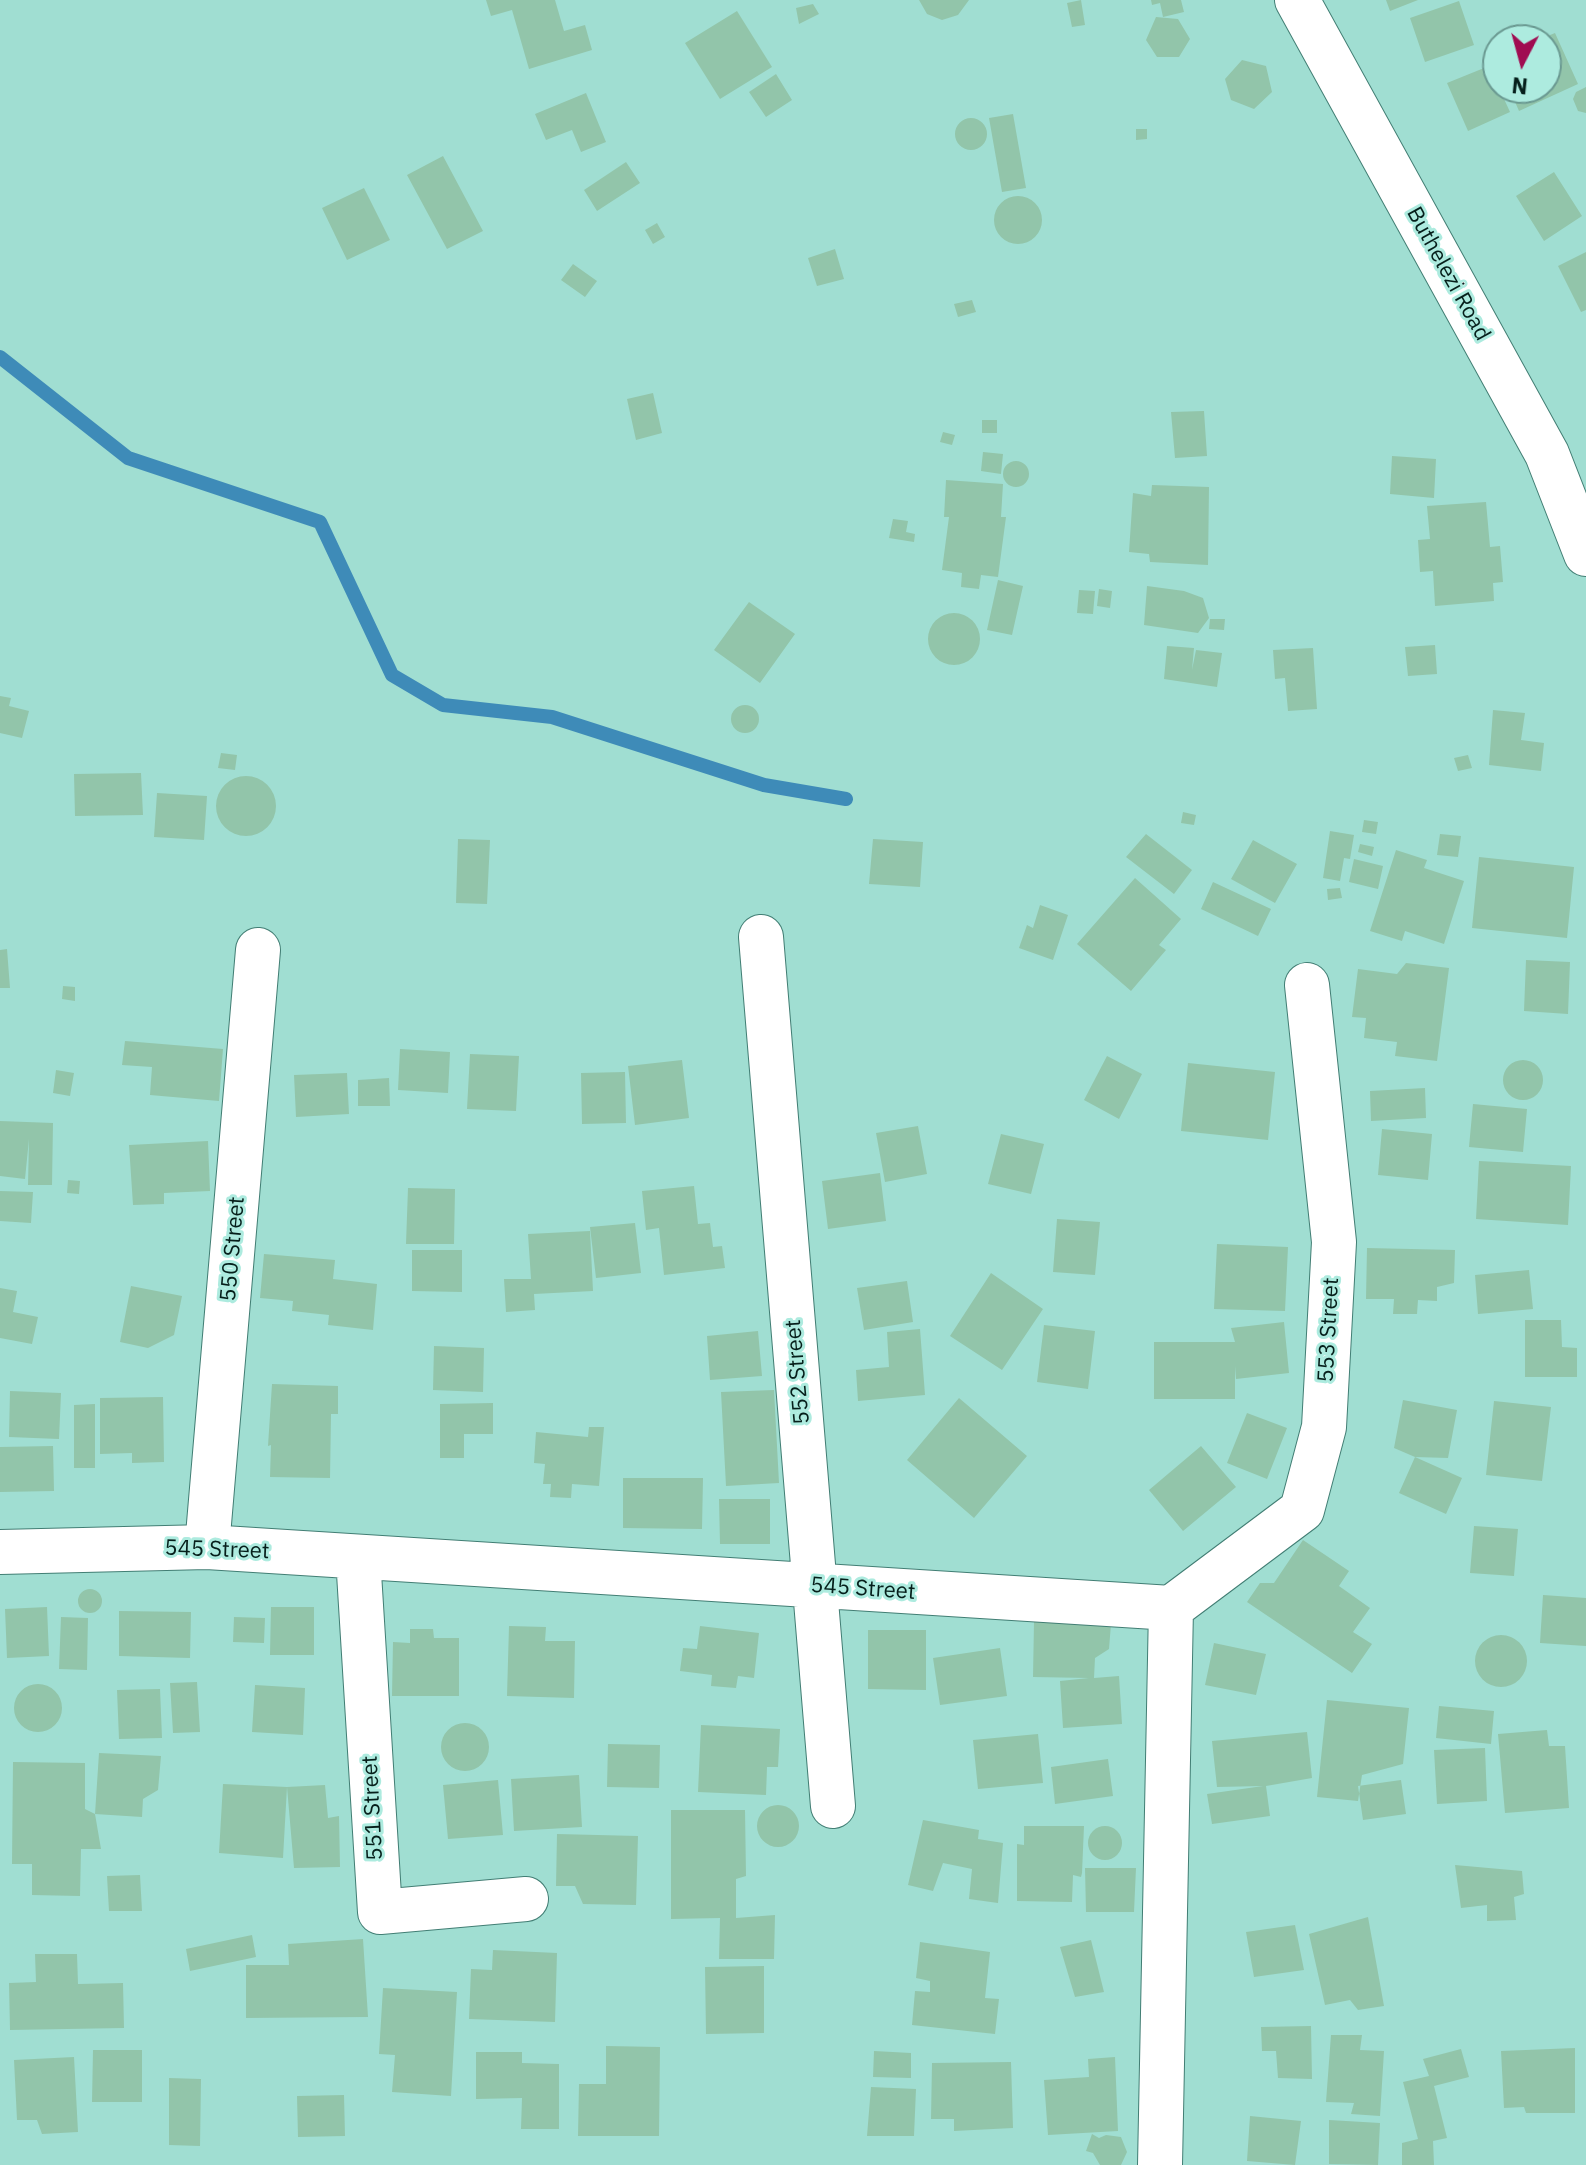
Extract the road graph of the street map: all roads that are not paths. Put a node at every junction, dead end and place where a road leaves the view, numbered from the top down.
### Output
1 (1297, 0) edge
2 (1586, 554) edge
3 (761, 937) dead end
4 (258, 950) dead end
5 (1307, 985) dead end
6 (207, 1547) junction
7 (0, 1552) edge
8 (358, 1557) junction
9 (816, 1586) junction
10 (1171, 1608) junction
11 (833, 1806) dead end
12 (526, 1899) dead end
13 (1160, 2165) edge

1 - 2 street, Buthelezi Road
3 - 9 street, 552 Street
4 - 6 street, 550 Street
5 - 10 street, 553 Street
6 - 7 street, 545 Street
6 - 8 street, 545 Street
8 - 9 street, 545 Street
8 - 12 street, 551 Street
9 - 10 street, 545 Street
9 - 11 street, 552 Street
10 - 13 street

